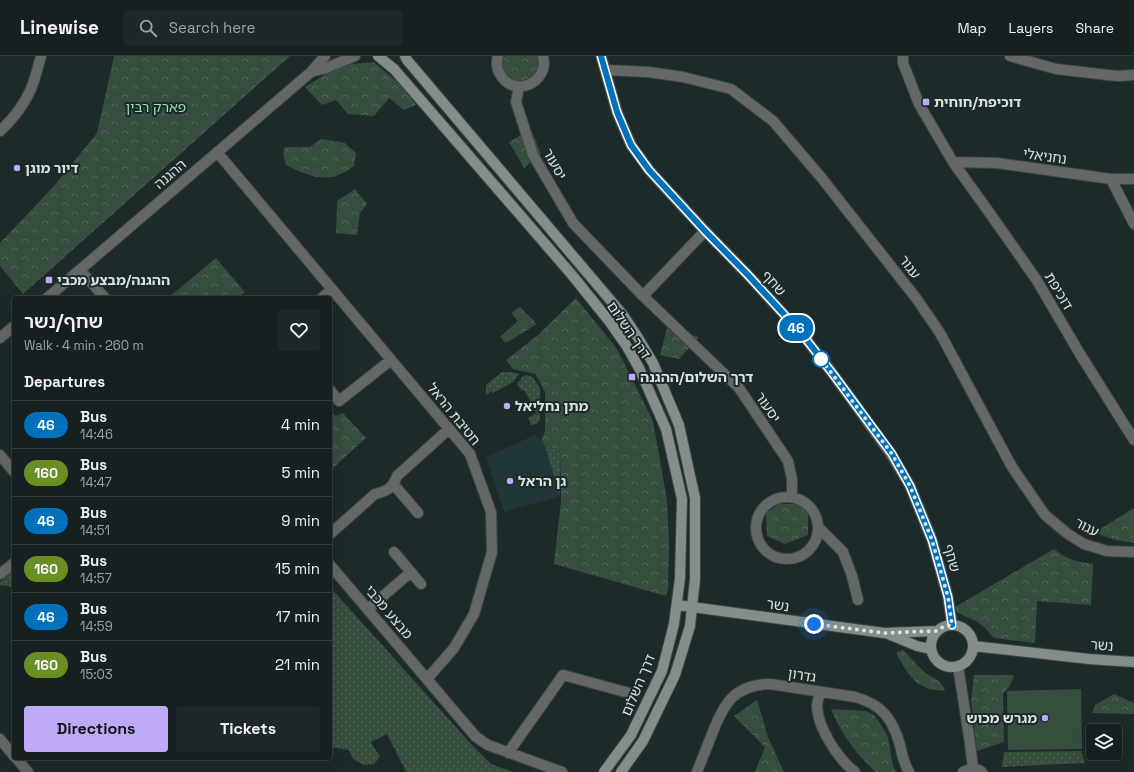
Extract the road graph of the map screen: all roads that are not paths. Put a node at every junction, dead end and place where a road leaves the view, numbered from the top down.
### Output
1 (41, 56) edge
2 (325, 56) edge
3 (355, 56) edge
4 (378, 56) edge
5 (405, 56) edge
6 (498, 56) edge
7 (544, 56) edge
8 (601, 56) edge
9 (903, 56) edge
10 (1010, 56) edge
11 (605, 70) junction
12 (311, 72) junction
13 (1134, 75) edge
14 (519, 87) junction
15 (0, 132) edge
16 (217, 152) junction
17 (953, 162) junction
18 (1111, 179) junction
19 (1134, 179) edge
20 (1134, 224) edge
21 (705, 231) junction
22 (80, 270) junction
23 (332, 289) junction
24 (49, 296) edge
25 (103, 296) edge
26 (324, 296) edge
27 (643, 296) junction
28 (12, 328) edge
29 (0, 338) edge
30 (391, 360) junction
31 (332, 392) edge
32 (449, 429) junction
33 (1134, 440) edge
34 (0, 455) edge
35 (12, 470) edge
36 (394, 485) junction
37 (792, 497) junction
38 (418, 513) dead end
39 (818, 527) junction
40 (332, 532) edge
41 (394, 552) dead end
42 (1134, 552) edge
43 (12, 565) edge
44 (332, 567) edge
45 (411, 572) junction
46 (0, 574) edge
47 (421, 584) dead end
48 (858, 600) dead end
49 (677, 605) junction
50 (693, 607) junction
51 (368, 609) junction
52 (952, 625) junction
53 (936, 631) junction
54 (884, 633) junction
55 (973, 646) junction
56 (930, 650) junction
57 (1134, 662) edge
58 (958, 666) junction
59 (427, 679) junction
60 (820, 692) junction
61 (629, 693) dead end
62 (0, 739) edge
63 (12, 753) edge
64 (508, 753) junction
65 (18, 760) edge
66 (973, 771) edge
67 (28, 772) edge
68 (562, 772) edge
69 (604, 772) edge
70 (621, 772) edge
71 (697, 772) edge
72 (855, 772) edge
73 (909, 772) edge

1 - 15 street
2 - 12 street, ההגנה
3 - 12 street, ההגנה
4 - 49 street, דרך השלום
5 - 50 street, דרך השלום
6 - 14 street
7 - 14 street
8 - 11 street, שחף
9 - 17 street, דוכיפת
10 - 13 street
11 - 21 street, שחף
11 - 42 street, עגור
12 - 16 street, ההגנה
14 - 27 street, יסעור
16 - 22 street, ההגנה
16 - 23 street, חטיבת הראל
17 - 18 street, נחניאלי
17 - 33 street, דוכיפת
18 - 19 street, נחניאלי
18 - 20 street
21 - 27 street
21 - 52 street, שחף
22 - 24 street, ההגנה
22 - 25 street
23 - 26 street
23 - 30 street, חטיבת הראל
27 - 37 street, יסעור
28 - 29 street
30 - 31 street
30 - 32 street, חטיבת הראל
32 - 36 street
32 - 59 street, חטיבת הראל
34 - 35 street
36 - 38 street
36 - 40 street
37 - 39 street
37 - 39 street
39 - 48 street
41 - 45 street
43 - 46 street
44 - 51 street, מבצע מכבי
45 - 47 street
45 - 51 street
49 - 50 street, נשר
49 - 69 street, דרך השלום
50 - 54 street, נשר
50 - 70 street, דרך השלום
51 - 59 street, מבצע מכבי
52 - 53 street
52 - 55 street
53 - 54 street, נשר
53 - 56 street
54 - 56 street, נשר
55 - 57 street, נשר
55 - 58 street
56 - 58 street
58 - 66 street
59 - 64 street
60 - 71 street, גדרון
60 - 72 street
60 - 73 street, גדרון
61 - 64 street
62 - 63 street
64 - 68 street
65 - 67 street

